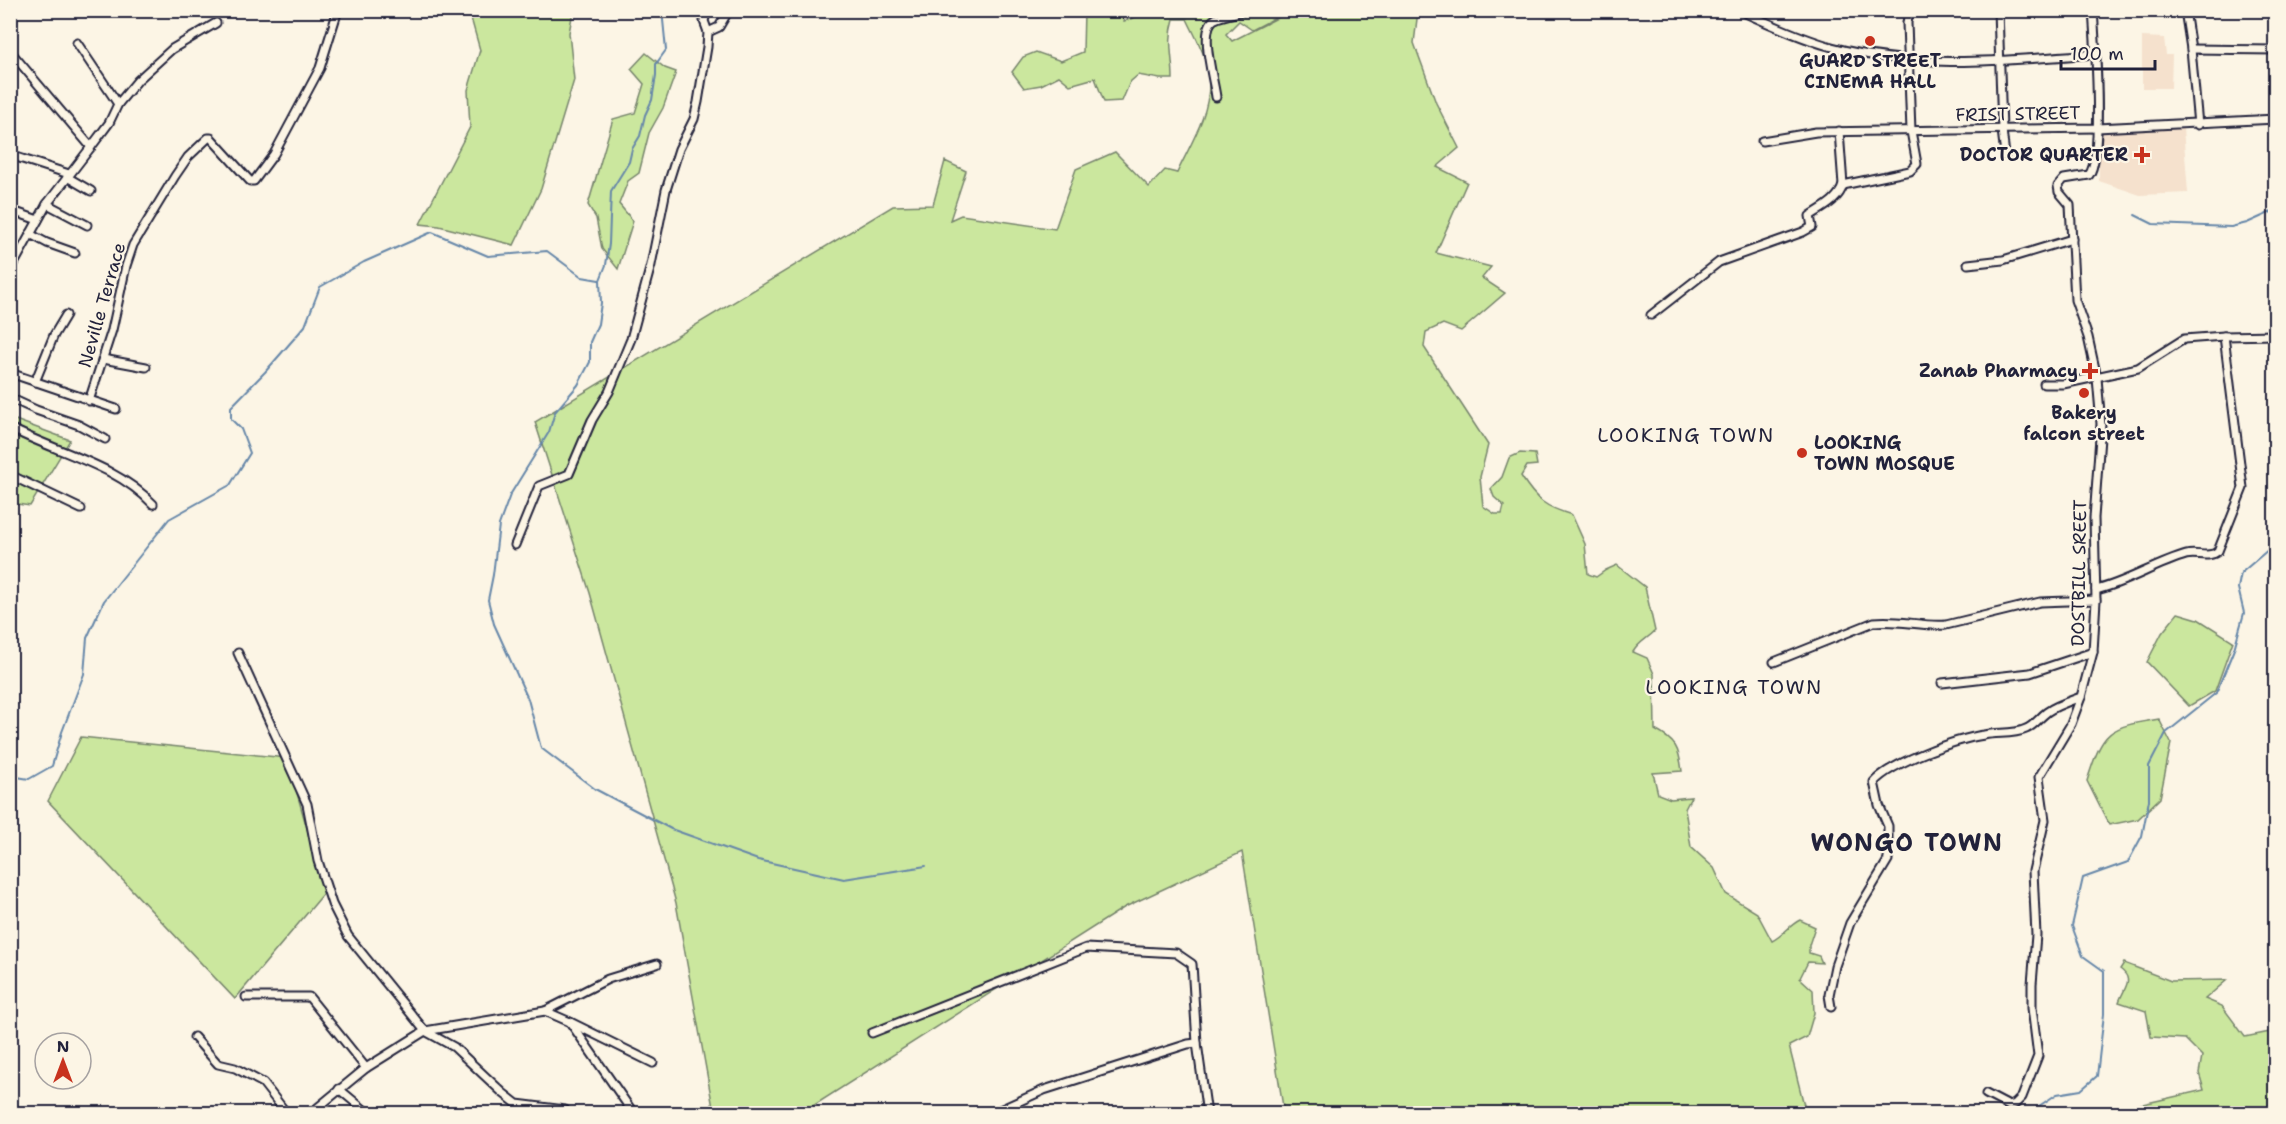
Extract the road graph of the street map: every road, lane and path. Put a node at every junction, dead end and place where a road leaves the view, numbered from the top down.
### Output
1 (338, 10) edge
2 (707, 10) edge
3 (729, 10) edge
4 (1248, 10) edge
5 (1739, 10) edge
6 (1909, 10) edge
7 (1998, 10) edge
8 (2093, 10) edge
9 (2185, 10) edge
10 (216, 23) dead end
11 (708, 32) junction
12 (77, 43) dead end
13 (2191, 49) junction
14 (2276, 50) edge
15 (10, 51) edge
16 (2096, 54) junction
17 (1908, 60) junction
18 (2000, 61) junction
19 (1216, 98) dead end
20 (118, 104) junction
21 (2276, 119) edge
22 (2198, 124) junction
23 (2097, 128) junction
24 (2002, 130) junction
25 (1839, 131) junction
26 (1911, 131) junction
27 (1762, 141) dead end
28 (91, 147) junction
29 (10, 155) edge
30 (2005, 155) dead end
31 (68, 175) junction
32 (1843, 185) junction
33 (92, 191) dead end
34 (47, 204) junction
35 (10, 210) edge
36 (38, 220) junction
37 (87, 225) dead end
38 (30, 234) junction
39 (2072, 239) junction
40 (75, 253) dead end
41 (1968, 264) dead end
42 (10, 271) edge
43 (66, 315) dead end
44 (1651, 315) dead end
45 (2276, 335) edge
46 (2224, 336) junction
47 (103, 359) junction
48 (146, 367) dead end
49 (10, 373) edge
50 (2097, 378) junction
51 (35, 382) junction
52 (2044, 384) dead end
53 (10, 398) edge
54 (89, 401) junction
55 (116, 409) dead end
56 (10, 428) edge
57 (105, 439) dead end
58 (10, 475) edge
59 (153, 504) dead end
60 (81, 508) dead end
61 (515, 545) dead end
62 (2096, 590) junction
63 (2096, 600) junction
64 (2093, 652) junction
65 (238, 653) dead end
66 (1774, 663) dead end
67 (1942, 683) dead end
68 (2081, 697) junction
69 (657, 964) dead end
70 (246, 998) dead end
71 (1831, 1007) dead end
72 (545, 1011) junction
73 (570, 1023) junction
74 (426, 1032) junction
75 (873, 1033) dead end
76 (194, 1037) dead end
77 (1197, 1043) junction
78 (653, 1062) dead end
79 (366, 1068) junction
80 (339, 1089) junction
81 (1986, 1094) dead end
82 (287, 1113) edge
83 (310, 1113) edge
84 (369, 1113) edge
85 (567, 1113) edge
86 (634, 1113) edge
87 (991, 1113) edge
88 (1207, 1113) edge

1 - 47 street, Neville Terrace
2 - 11 street
3 - 11 street
4 - 19 street
5 - 17 street
6 - 17 street
7 - 18 street
8 - 16 street
9 - 13 street
10 - 20 street
11 - 61 street
12 - 20 street
13 - 14 street
13 - 22 street
15 - 28 street
16 - 18 street
16 - 23 street
17 - 18 street
17 - 26 street
18 - 24 street
20 - 28 street
21 - 22 street, FRIST STREET
22 - 23 street, FRIST STREET
23 - 24 street, FRIST STREET
23 - 39 street, DOSTBILL SREET
24 - 26 street, FRIST STREET
24 - 30 street
25 - 26 street, FRIST STREET
25 - 27 street, FRIST STREET
25 - 32 street
26 - 32 street
28 - 31 street
29 - 31 street
31 - 33 street
31 - 34 street
32 - 44 street
34 - 36 street
34 - 37 street
35 - 36 street
36 - 38 street
38 - 40 street
38 - 42 street
39 - 41 street
39 - 50 street, DOSTBILL SREET
43 - 51 street
45 - 46 street
46 - 50 street
46 - 62 street
47 - 48 street
47 - 54 street, Neville Terrace
49 - 51 street
50 - 52 street
50 - 62 street, DOSTBILL SREET
51 - 54 street
53 - 57 street
54 - 55 street
56 - 59 street
58 - 60 street
62 - 63 street, DOSTBILL SREET
63 - 64 street, DOSTBILL SREET
63 - 66 street
64 - 67 street
64 - 68 street, DOSTBILL SREET
65 - 74 street
68 - 71 street
68 - 81 street, DOSTBILL SREET
69 - 72 street
70 - 79 street
72 - 73 street
72 - 74 street
73 - 78 street
73 - 86 street
74 - 79 street
74 - 85 street
75 - 77 street
76 - 82 street
77 - 87 street
77 - 88 street
79 - 80 street
80 - 83 street
80 - 84 street

